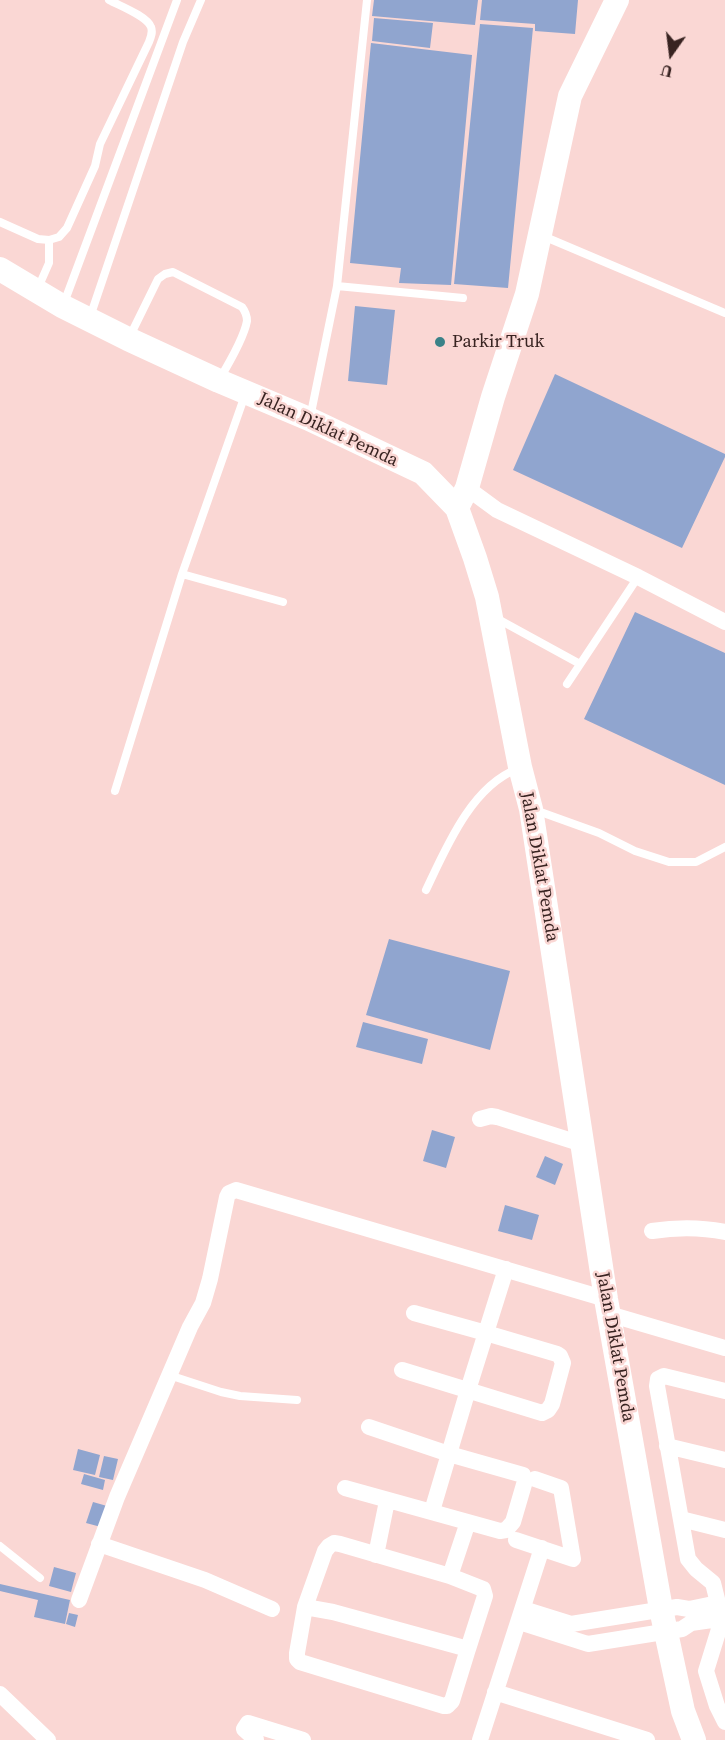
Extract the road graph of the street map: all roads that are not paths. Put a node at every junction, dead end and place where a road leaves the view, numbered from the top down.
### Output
1 (109, 0) edge
2 (177, 0) edge
3 (201, 0) edge
4 (367, 0) edge
5 (617, 0) edge
6 (0, 222) edge
7 (539, 235) junction
8 (49, 240) junction
9 (0, 269) edge
10 (337, 286) junction
11 (37, 291) junction
12 (463, 298) dead end
13 (62, 306) junction
14 (725, 313) edge
15 (89, 320) junction
16 (128, 339) junction
17 (219, 381) junction
18 (246, 392) junction
19 (309, 419) junction
20 (462, 498) junction
21 (182, 574) junction
22 (638, 577) junction
23 (283, 602) dead end
24 (491, 615) junction
25 (725, 621) edge
26 (580, 664) junction
27 (567, 684) dead end
28 (520, 767) junction
29 (115, 790) dead end
30 (531, 809) junction
31 (725, 847) edge
32 (426, 890) dead end
33 (480, 1119) dead end
34 (582, 1144) junction
35 (652, 1231) dead end
36 (725, 1232) edge
37 (505, 1273) junction
38 (608, 1307) junction
39 (414, 1313) dead end
40 (486, 1333) junction
41 (725, 1348) edge
42 (402, 1370) dead end
43 (169, 1375) junction
44 (468, 1390) junction
45 (725, 1391) edge
46 (297, 1400) dead end
47 (369, 1427) dead end
48 (667, 1446) junction
49 (449, 1454) junction
50 (725, 1460) edge
51 (535, 1479) dead end
52 (345, 1488) dead end
53 (387, 1501) junction
54 (432, 1511) junction
55 (681, 1519) junction
56 (468, 1522) junction
57 (725, 1530) edge
58 (516, 1540) dead end
59 (99, 1544) junction
60 (0, 1546) edge
61 (542, 1548) junction
62 (376, 1555) junction
63 (450, 1576) junction
64 (40, 1578) dead end
65 (79, 1600) dead end
66 (305, 1607) junction
67 (272, 1609) dead end
68 (720, 1610) edge
69 (521, 1616) junction
70 (664, 1620) junction
71 (468, 1648) junction
72 (717, 1680) edge
73 (495, 1692) junction
74 (0, 1694) edge
75 (725, 1722) edge
76 (250, 1734) edge
77 (48, 1740) edge
78 (303, 1740) edge
79 (480, 1740) edge
80 (647, 1740) edge
81 (694, 1740) edge

1 - 8 lane
2 - 13 lane
3 - 15 lane
4 - 10 lane
5 - 7 street
6 - 8 lane
7 - 14 lane
7 - 20 street
8 - 11 lane
9 - 11 street, Jalan Diklat Pemda
10 - 12 lane
10 - 19 lane
11 - 13 street, Jalan Diklat Pemda
13 - 15 street, Jalan Diklat Pemda
15 - 16 street, Jalan Diklat Pemda
16 - 17 street, Jalan Diklat Pemda
16 - 17 lane
17 - 18 street, Jalan Diklat Pemda
18 - 19 street, Jalan Diklat Pemda
18 - 21 lane
19 - 20 street, Jalan Diklat Pemda
20 - 22 street
20 - 24 street, Jalan Diklat Pemda
21 - 23 lane
21 - 29 lane
22 - 25 street
22 - 26 lane
24 - 26 lane
24 - 28 street, Jalan Diklat Pemda
26 - 27 lane
28 - 30 street, Jalan Diklat Pemda
28 - 32 lane
30 - 31 lane
30 - 34 street, Jalan Diklat Pemda
33 - 34 street
34 - 38 street, Jalan Diklat Pemda
35 - 36 street
37 - 38 street
37 - 40 street
37 - 43 street
38 - 41 street
38 - 70 street, Jalan Diklat Pemda
39 - 40 street
40 - 44 street
40 - 44 street
42 - 44 street
43 - 46 lane
43 - 59 street
44 - 49 street
45 - 48 street
47 - 49 street
48 - 50 street
48 - 55 street
49 - 54 street
49 - 56 street
51 - 61 street
52 - 53 street
53 - 54 street
53 - 62 street
54 - 56 street
55 - 57 street
55 - 68 street
56 - 63 street
58 - 61 street
59 - 65 street
59 - 67 street
60 - 64 lane
61 - 69 street
62 - 63 street
62 - 66 street
63 - 71 street
66 - 71 street
66 - 71 street
68 - 70 street
68 - 72 street
69 - 70 street
69 - 73 street
70 - 81 street, Jalan Diklat Pemda
72 - 75 street
73 - 79 street
73 - 80 street
74 - 77 street
76 - 78 street

